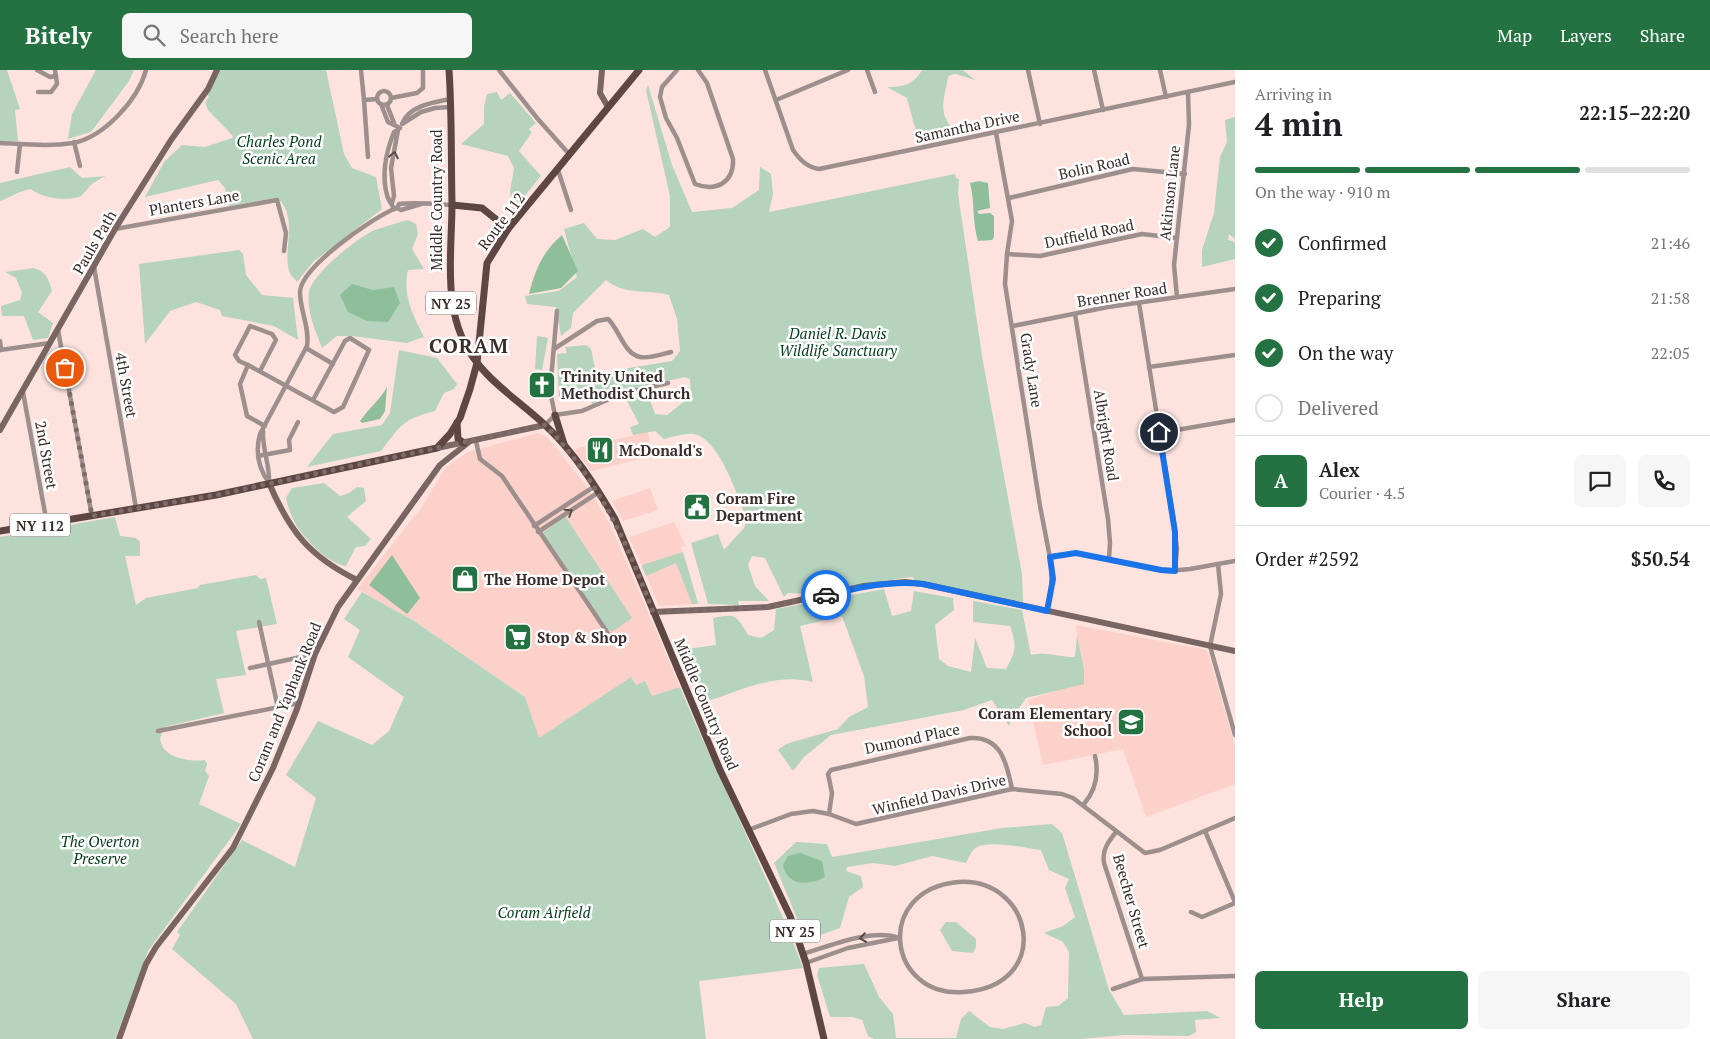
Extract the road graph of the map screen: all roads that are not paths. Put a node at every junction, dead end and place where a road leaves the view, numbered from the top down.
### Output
1 (37, 70) edge
2 (55, 70) edge
3 (146, 70) edge
4 (217, 70) edge
5 (361, 70) edge
6 (423, 70) edge
7 (449, 70) edge
8 (499, 70) edge
9 (602, 70) edge
10 (639, 70) edge
11 (677, 70) edge
12 (698, 70) edge
13 (765, 70) edge
14 (848, 70) edge
15 (866, 70) edge
16 (1028, 70) edge
17 (1094, 70) edge
18 (1160, 70) edge
19 (56, 76) junction
20 (1235, 82) edge
21 (38, 92) dead end
22 (876, 92) dead end
23 (1188, 92) junction
24 (1166, 97) junction
25 (391, 98) junction
26 (377, 99) junction
27 (364, 100) junction
28 (776, 100) junction
29 (450, 103) junction
30 (381, 104) junction
31 (388, 105) junction
32 (608, 107) junction
33 (1103, 110) junction
34 (394, 123) junction
35 (1040, 124) junction
36 (400, 128) junction
37 (996, 133) junction
38 (74, 142) junction
39 (0, 143) edge
40 (20, 144) junction
41 (570, 155) junction
42 (368, 157) dead end
43 (80, 166) dead end
44 (558, 170) junction
45 (17, 172) dead end
46 (1184, 174) junction
47 (1009, 198) junction
48 (452, 204) junction
49 (395, 209) junction
50 (570, 210) dead end
51 (115, 229) junction
52 (508, 229) junction
53 (1177, 238) junction
54 (284, 252) dead end
55 (1006, 254) junction
56 (94, 267) junction
57 (1235, 288) edge
58 (1177, 298) junction
59 (1139, 303) junction
60 (557, 311) dead end
61 (1076, 314) junction
62 (1013, 326) junction
63 (58, 330) junction
64 (0, 341) edge
65 (51, 342) junction
66 (306, 348) junction
67 (1, 350) edge
68 (554, 350) junction
69 (671, 352) dead end
70 (1235, 354) edge
71 (477, 363) junction
72 (333, 364) junction
73 (248, 365) junction
74 (1149, 367) junction
75 (260, 372) junction
76 (668, 383) dead end
77 (286, 386) junction
78 (22, 390) junction
79 (313, 400) junction
80 (555, 415) junction
81 (1235, 420) edge
82 (298, 422) dead end
83 (457, 422) junction
84 (545, 425) junction
85 (264, 427) junction
86 (0, 430) edge
87 (1159, 432) junction
88 (476, 441) junction
89 (467, 443) junction
90 (564, 445) junction
91 (438, 448) junction
92 (264, 455) junction
93 (258, 456) junction
94 (269, 484) junction
95 (597, 489) junction
96 (136, 508) junction
97 (92, 516) junction
98 (46, 524) junction
99 (534, 526) junction
100 (0, 530) edge
101 (538, 532) junction
102 (1050, 557) junction
103 (1109, 559) junction
104 (1235, 561) edge
105 (1218, 564) junction
106 (1175, 571) junction
107 (357, 580) junction
108 (1047, 611) junction
109 (653, 612) junction
110 (259, 622) dead end
111 (611, 638) dead end
112 (1210, 646) junction
113 (1235, 651) edge
114 (314, 654) junction
115 (268, 664) junction
116 (250, 668) dead end
117 (299, 703) junction
118 (278, 708) junction
119 (158, 731) dead end
120 (1235, 735) edge
121 (1095, 756) dead end
122 (1012, 789) junction
123 (1084, 804) junction
124 (829, 814) junction
125 (1235, 818) edge
126 (748, 830) junction
127 (1206, 831) junction
128 (1116, 832) junction
129 (1235, 902) edge
130 (1191, 912) dead end
131 (899, 938) junction
132 (803, 954) junction
133 (806, 963) junction
134 (1235, 976) edge
135 (1142, 979) junction
136 (1113, 989) dead end
137 (119, 1039) edge
138 (824, 1039) edge

1 - 19 street
2 - 19 street
3 - 38 street
4 - 51 main road, Pauls Path
5 - 27 street
6 - 25 street
7 - 29 main road, Middle Country Road / NY 25
8 - 41 street
9 - 32 main road
10 - 32 main road, Route 112
11 - 12 street
13 - 28 street, Samantha Drive
14 - 28 street
15 - 22 street
16 - 35 street
17 - 33 street
18 - 24 street
19 - 21 street
20 - 23 street, Samantha Drive
23 - 24 street, Samantha Drive
23 - 46 street, Atkinson Lane
24 - 33 street, Samantha Drive
25 - 26 street
25 - 31 street
26 - 27 street
26 - 30 street
27 - 42 street
28 - 37 street, Samantha Drive
29 - 36 street
29 - 36 street
29 - 48 main road, Middle Country Road / NY 25
30 - 31 street
30 - 34 street
31 - 34 street
32 - 41 main road, Route 112
33 - 35 street, Samantha Drive
34 - 36 street
35 - 37 street, Samantha Drive
36 - 49 street
37 - 47 street, Grady Lane
38 - 40 street
38 - 43 street
39 - 40 street
40 - 45 street
41 - 44 main road, Route 112
44 - 50 street
44 - 52 main road, Route 112
46 - 47 street, Bolin Road
46 - 53 street, Atkinson Lane
47 - 55 street, Grady Lane
48 - 49 street
48 - 52 main road
48 - 71 main road, Middle Country Road / NY 25
49 - 66 street
51 - 54 street, Planters Lane
51 - 56 main road, Pauls Path
52 - 71 main road, Route 112
53 - 55 street, Duffield Road
53 - 58 street, Atkinson Lane
55 - 62 street, Grady Lane
56 - 63 main road, Pauls Path
56 - 96 street, 4th Street
57 - 58 street, Brenner Road
58 - 59 street, Brenner Road
59 - 61 street, Brenner Road
59 - 74 street
60 - 68 street
61 - 62 street, Brenner Road
61 - 103 street, Albright Road
62 - 102 street, Grady Lane
63 - 65 main road, Pauls Path
63 - 97 street
64 - 67 street
65 - 67 street
65 - 78 main road, Pauls Path
66 - 72 street
66 - 77 street
68 - 69 street
68 - 80 street
70 - 74 street
71 - 83 main road, Route 112
71 - 84 main road, Middle Country Road / NY 25
72 - 79 street
72 - 79 street
73 - 75 street
73 - 75 street
73 - 85 street
74 - 87 street
75 - 77 street
76 - 80 street
77 - 79 street
77 - 85 street
78 - 86 main road, Pauls Path
78 - 98 street, 2nd Street
80 - 84 street
80 - 90 main road
81 - 87 street
82 - 92 street
83 - 89 main road
83 - 91 main road, Route 112
84 - 88 main road
84 - 90 main road, Middle Country Road / NY 25
85 - 92 street
85 - 93 street
87 - 106 street
88 - 89 main road
88 - 99 street
89 - 91 main road
89 - 107 main road, Coram and Yaphank Road
90 - 95 main road, Middle Country Road / NY 25
91 - 94 main road, NY 112
92 - 93 street
92 - 94 street
93 - 94 street
94 - 96 main road, NY 112
94 - 107 main road
95 - 99 street
101 -> 95 street
95 - 109 main road, Middle Country Road / NY 25
96 - 97 main road, NY 112
97 - 98 main road, NY 112
98 - 100 main road, NY 112
99 - 101 street
101 - 111 street
102 - 103 street
102 - 108 street, Grady Lane
103 - 106 street
104 - 105 street
105 - 106 street
105 - 112 street
107 - 114 main road, Coram and Yaphank Road
108 - 109 main road
108 - 112 main road
109 - 126 main road, Middle Country Road / NY 25
110 - 115 street
112 - 113 main road
112 - 120 street
114 - 115 street
114 - 117 main road, Coram and Yaphank Road
115 - 116 street
115 - 118 street
117 - 118 street
117 - 137 main road, Coram and Yaphank Road
118 - 119 street
121 - 123 street
122 - 123 street, Winfield Davis Drive
122 - 124 street, Winfield Davis Drive
122 - 124 street, Dumond Place
123 - 128 street, Winfield Davis Drive
124 - 126 street, Winfield Davis Drive
125 - 127 street, Winfield Davis Drive
126 - 132 main road, Middle Country Road / NY 25
127 - 128 street, Winfield Davis Drive
127 - 129 street
128 - 135 street, Beecher Street
129 - 130 street
131 - 131 street
131 -> 132 street
131 - 133 street
132 - 133 main road, Middle Country Road / NY 25
133 - 138 main road, Middle Country Road / NY 25
134 - 135 street
135 - 136 street

